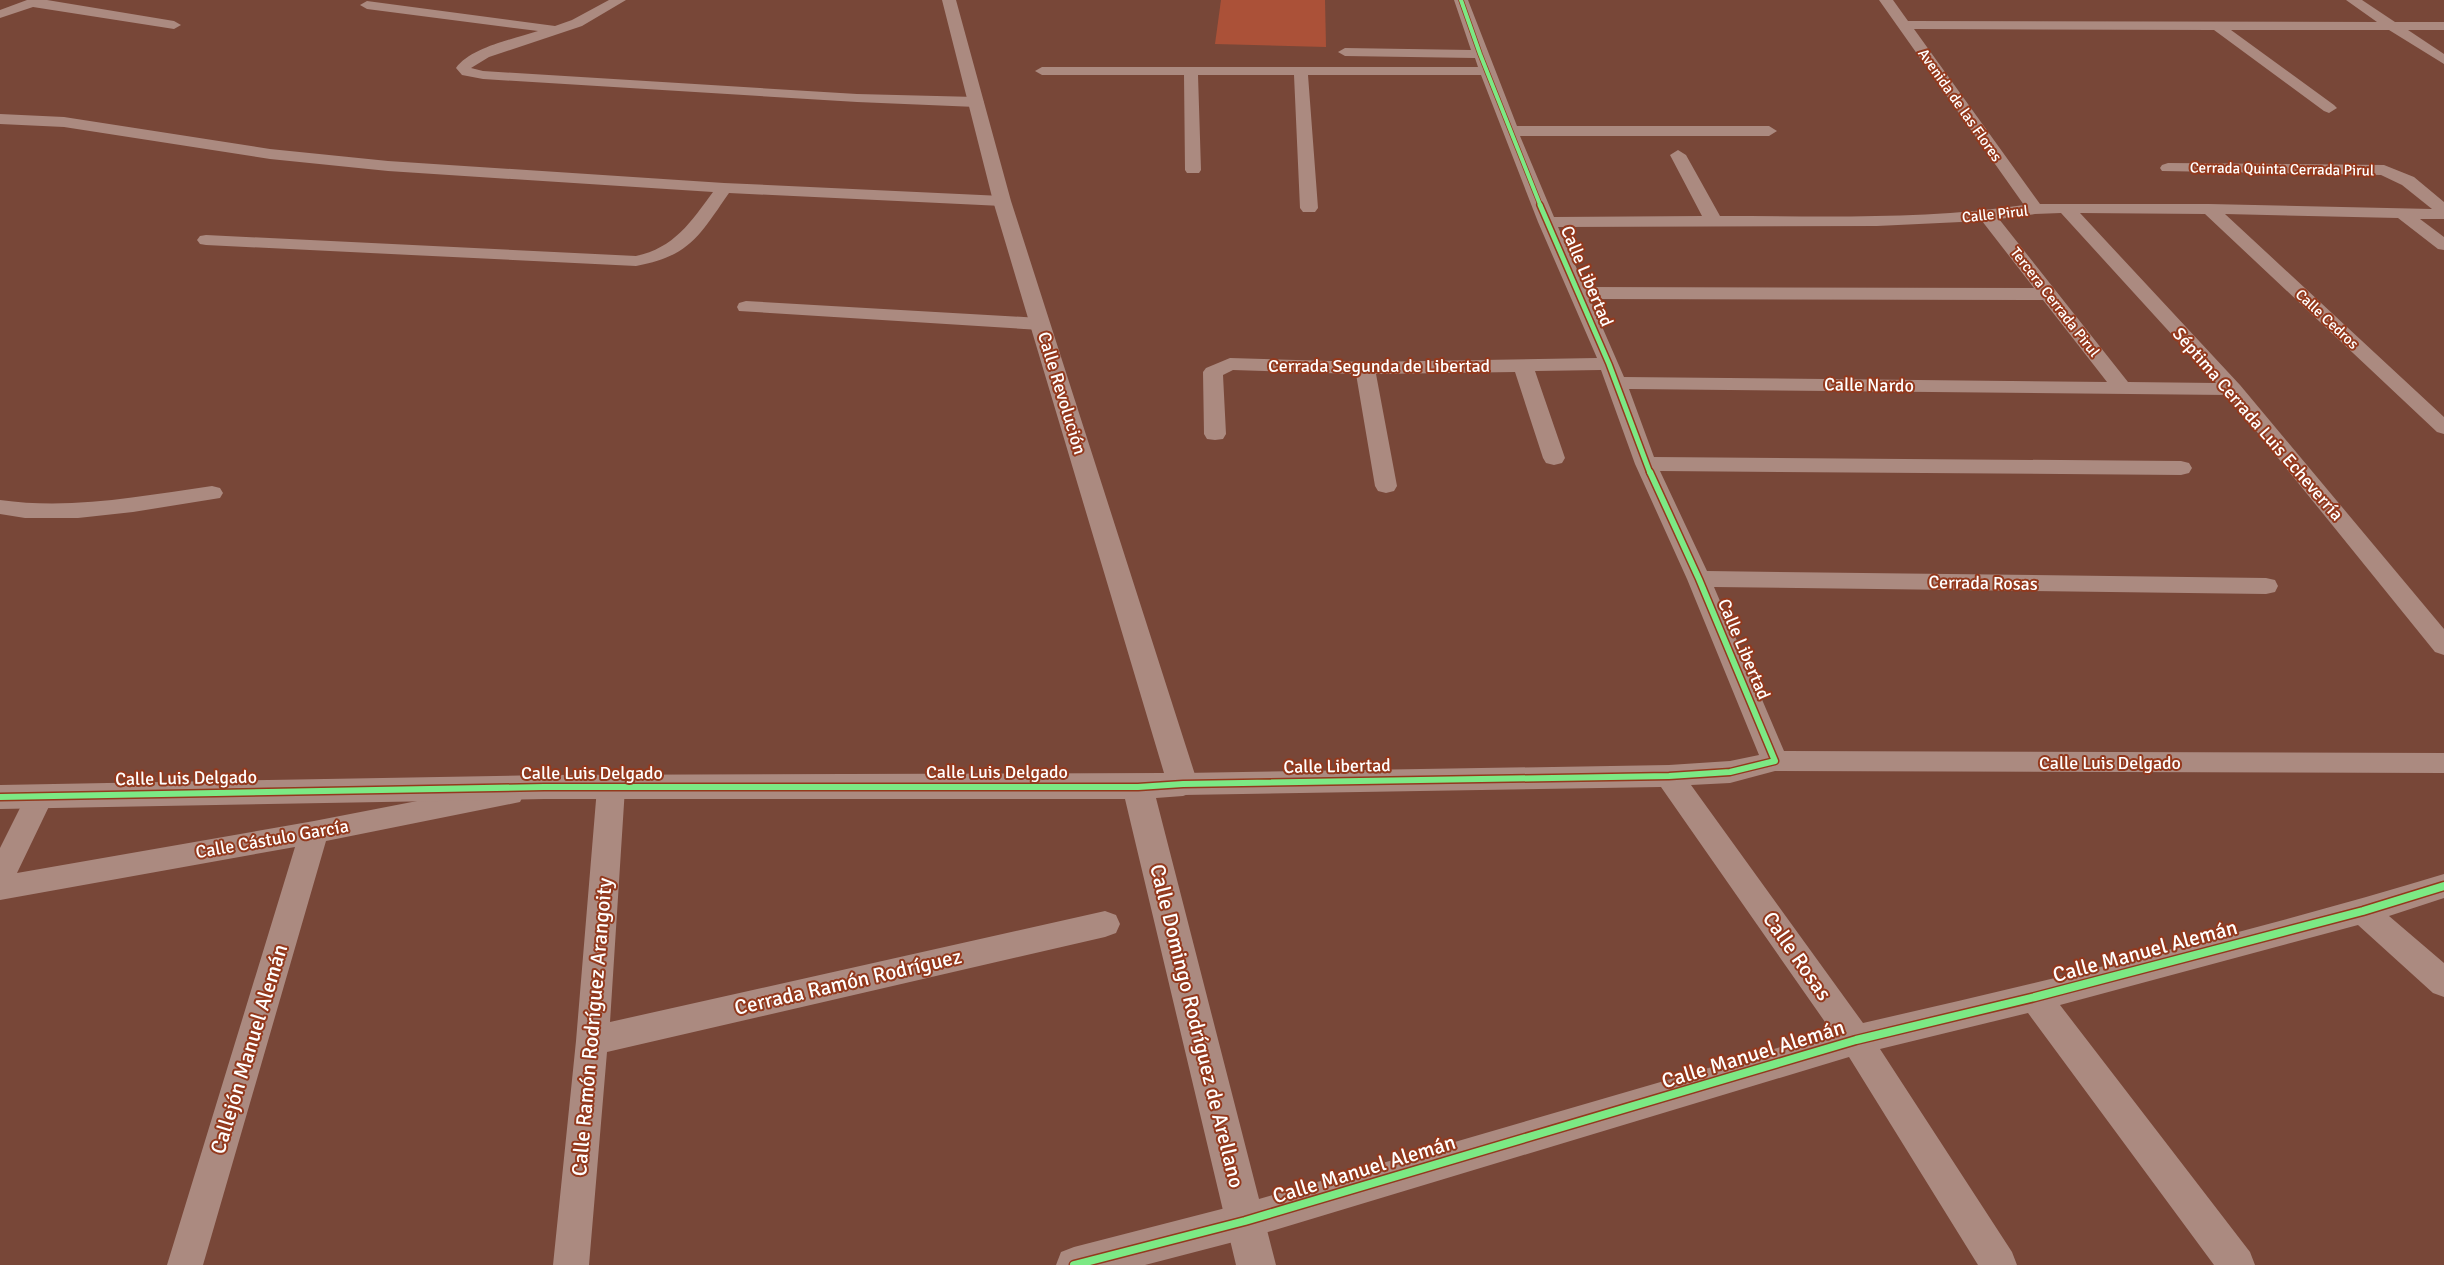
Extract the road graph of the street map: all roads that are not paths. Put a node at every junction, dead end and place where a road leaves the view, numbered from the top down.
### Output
1 (619, 0) edge
2 (949, 0) edge
3 (1461, 0) edge
4 (1886, 0) edge
5 (2353, 0) edge
6 (37, 1) edge
7 (368, 6) dead end
8 (0, 14) edge
9 (174, 25) dead end
10 (1904, 25) junction
11 (2393, 26) junction
12 (2444, 26) edge
13 (2219, 27) junction
14 (560, 30) junction
15 (1345, 52) dead end
16 (2444, 60) edge
17 (1483, 62) junction
18 (1191, 70) junction
19 (1042, 71) dead end
20 (1302, 72) junction
21 (976, 102) junction
22 (2329, 108) dead end
23 (0, 120) edge
24 (1512, 131) junction
25 (1769, 131) dead end
26 (1678, 155) dead end
27 (2168, 168) dead end
28 (1194, 170) dead end
29 (724, 188) junction
30 (1002, 201) junction
31 (1309, 208) dead end
32 (2066, 208) junction
33 (2034, 209) junction
34 (2209, 209) junction
35 (2444, 210) edge
36 (2402, 213) junction
37 (2444, 214) edge
38 (1987, 216) junction
39 (1713, 220) junction
40 (1547, 222) junction
41 (206, 240) dead end
42 (2444, 246) edge
43 (1577, 293) junction
44 (2048, 294) junction
45 (746, 307) dead end
46 (1040, 324) junction
47 (1524, 366) junction
48 (1365, 368) junction
49 (1612, 373) junction
50 (2122, 388) junction
51 (2233, 390) junction
52 (2444, 428) edge
53 (1215, 434) dead end
54 (1554, 458) dead end
55 (1646, 464) junction
56 (2181, 468) dead end
57 (1386, 486) dead end
58 (212, 493) dead end
59 (0, 507) edge
60 (1699, 580) junction
61 (2266, 586) dead end
62 (2444, 646) edge
63 (1775, 761) junction
64 (2444, 763) edge
65 (1670, 776) junction
66 (1183, 784) junction
67 (544, 787) junction
68 (1138, 787) junction
69 (611, 788) junction
70 (40, 796) junction
71 (0, 797) edge
72 (314, 832) junction
73 (0, 877) edge
74 (2444, 886) edge
75 (0, 888) edge
76 (2363, 911) junction
77 (1105, 924) dead end
78 (2444, 983) edge
79 (2035, 997) junction
80 (1856, 1040) junction
81 (592, 1041) junction
82 (1245, 1222) junction
83 (185, 1265) edge
84 (571, 1265) edge
85 (1074, 1265) edge
86 (1256, 1265) edge
87 (1999, 1265) edge
88 (2237, 1265) edge

1 - 14 street
2 - 21 street, Calle Revolución
3 - 17 street, Calle Libertad
4 - 10 street, Avenida de las Flores
5 - 11 street
6 - 8 street
6 - 9 street
7 - 14 street
10 - 13 street
10 - 33 street, Avenida de las Flores
11 - 12 street
11 - 13 street
11 - 16 street
13 - 22 street
14 - 21 street
15 - 17 street
17 - 20 street
17 - 24 street, Calle Libertad
18 - 19 street
18 - 20 street
18 - 28 street
20 - 31 street
21 - 30 street, Calle Revolución
23 - 29 street
24 - 25 street
24 - 40 street, Calle Libertad
26 - 39 street
27 - 35 street, Cerrada Quinta Cerrada Pirul
29 - 30 street
29 - 41 street
30 - 46 street, Calle Revolución
32 - 33 street, Calle Pirul
32 - 34 street, Calle Pirul
32 - 51 street, Séptima Cerrada Luis Echeverría
33 - 38 street, Calle Pirul
34 - 36 street, Calle Pirul
34 - 52 street, Calle Cedros
36 - 37 street, Calle Pirul
36 - 42 street
38 - 39 street, Calle Pirul
38 - 44 street, Tercera Cerrada Pirul
39 - 40 street, Calle Pirul
40 - 43 street, Calle Libertad
43 - 44 street
43 - 49 street, Calle Libertad
44 - 50 street, Tercera Cerrada Pirul
45 - 46 street
46 - 66 street, Calle Revolución
47 - 48 street, Cerrada Segunda de Libertad
47 - 49 street, Cerrada Segunda de Libertad
47 - 54 street
48 - 53 street, Cerrada Segunda de Libertad
48 - 57 street
49 - 50 street, Calle Nardo
49 - 55 street, Calle Libertad
50 - 51 street, Calle Nardo
51 - 62 street, Séptima Cerrada Luis Echeverría
55 - 56 street
55 - 60 street, Calle Libertad
58 - 59 street
60 - 61 street, Cerrada Rosas
60 - 63 street, Calle Libertad
63 - 64 street, Calle Luis Delgado
63 - 65 street, Calle Libertad
65 - 66 street, Calle Libertad
65 - 80 street, Calle Rosas
66 - 68 street, Calle Luis Delgado
67 - 69 street, Calle Luis Delgado
67 - 70 street, Calle Luis Delgado
67 - 72 street, Calle Cástulo García
68 - 69 street, Calle Luis Delgado
68 - 82 street, Calle Domingo Rodríguez de Arellano
69 - 81 street, Calle Ramón Rodríguez Arangoity
70 - 71 street, Calle Luis Delgado
70 - 73 street
72 - 75 street, Calle Cástulo García
72 - 83 street, Callejón Manuel Alemán
74 - 76 street, Calle Manuel Alemán
76 - 78 street
76 - 79 street, Calle Manuel Alemán
77 - 81 street, Cerrada Ramón Rodríguez
79 - 80 street, Calle Manuel Alemán
79 - 88 street
80 - 82 street, Calle Manuel Alemán
80 - 87 street, Calle Rosas
81 - 84 street, Calle Ramón Rodríguez Arangoity
82 - 85 street, Calle Manuel Alemán
82 - 86 street, Calle Domingo Rodríguez de Arellano

